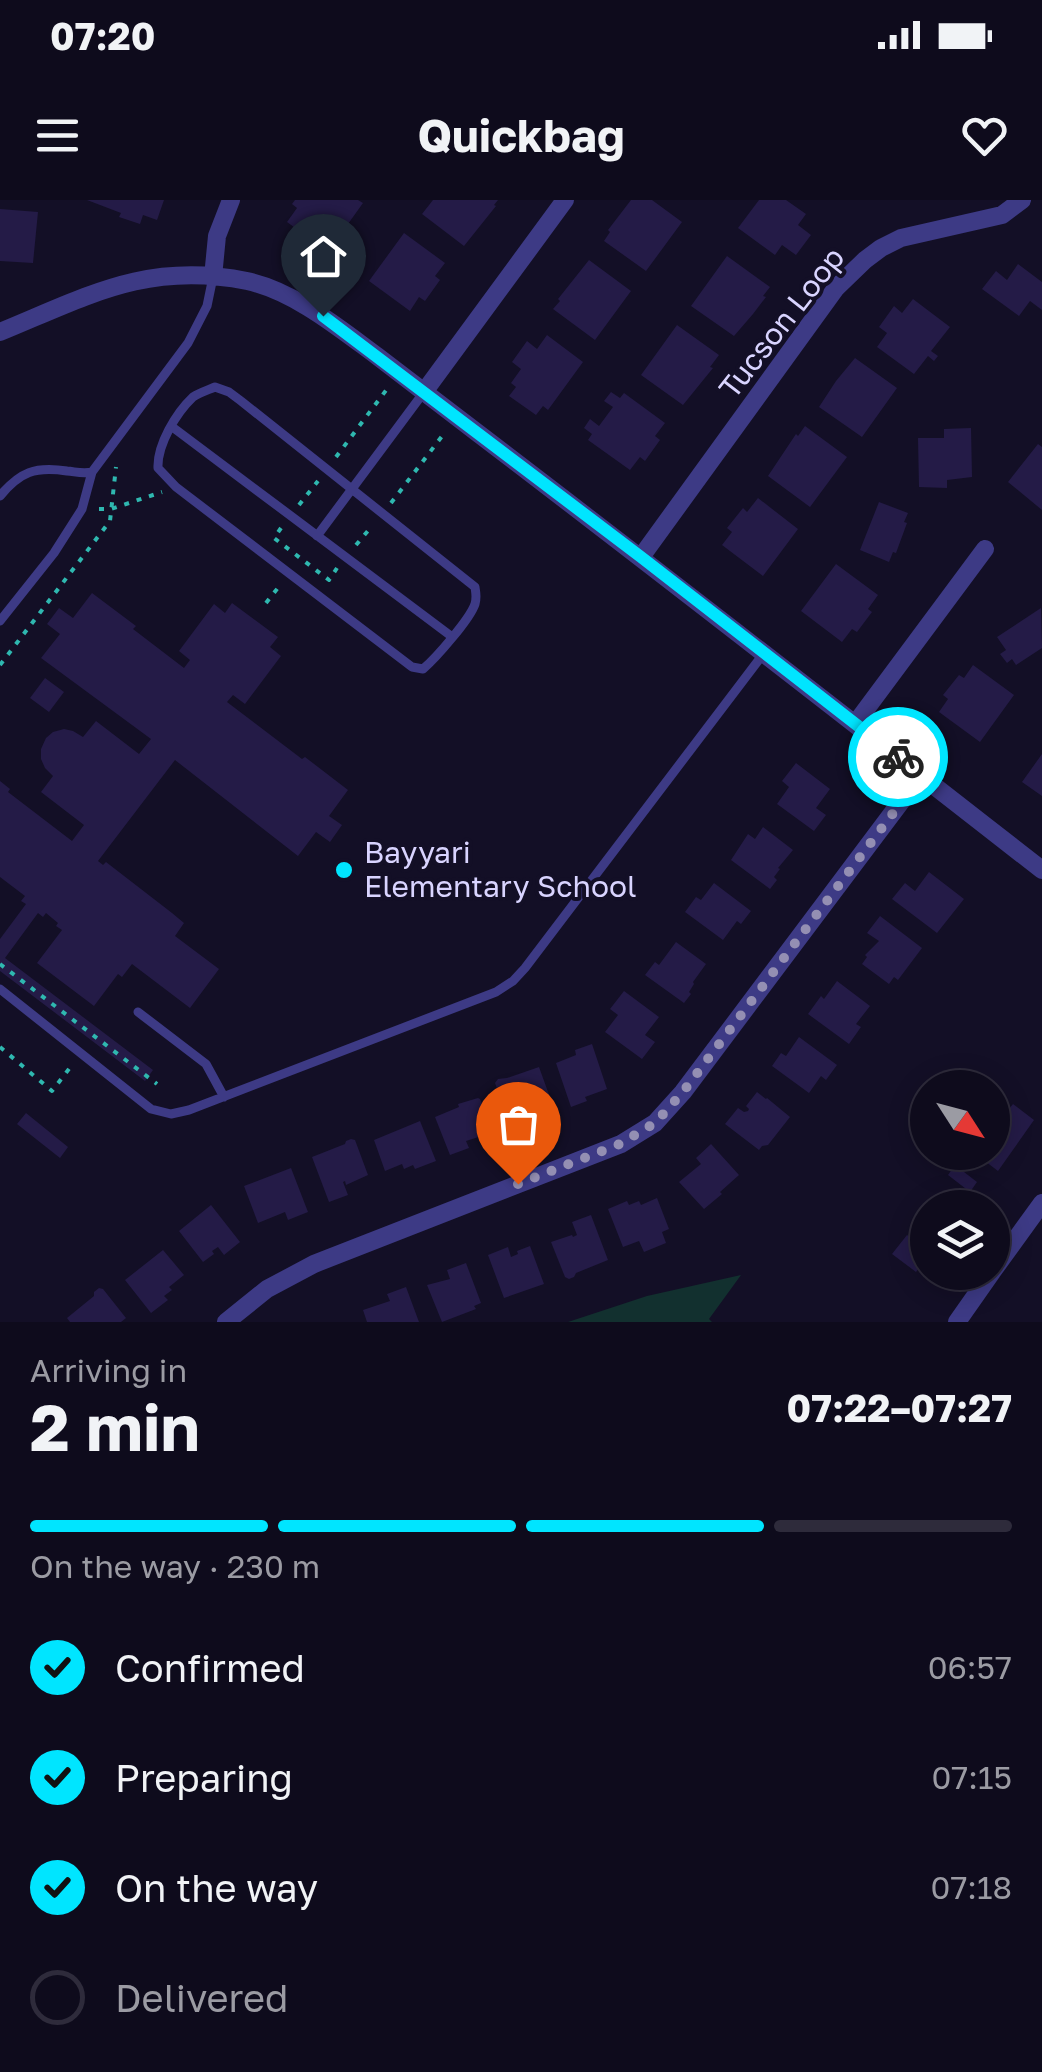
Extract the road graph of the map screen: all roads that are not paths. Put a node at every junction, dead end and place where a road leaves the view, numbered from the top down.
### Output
1 (231, 200) edge
2 (565, 200) edge
3 (1022, 200) edge
4 (214, 277) junction
5 (0, 332) edge
6 (424, 392) junction
7 (171, 426) junction
8 (92, 472) junction
9 (353, 489) junction
10 (0, 496) edge
11 (317, 536) junction
12 (985, 550) dead end
13 (641, 557) junction
14 (0, 621) edge
15 (451, 636) junction
16 (764, 653) junction
17 (854, 724) junction
18 (921, 776) junction
19 (1042, 870) edge
20 (0, 989) edge
21 (138, 1012) dead end
22 (224, 1097) junction
23 (1042, 1204) edge
24 (1010, 1248) edge
25 (979, 1290) edge
26 (226, 1322) edge
27 (957, 1322) edge

1 - 4 street
2 - 6 street
3 - 13 street, Tucson Loop
4 - 5 street
4 - 6 street
4 - 8 lane
6 - 9 lane
6 - 13 street
7 - 9 lane
7 - 11 lane
7 - 15 lane
8 - 10 lane
8 - 14 lane
9 - 11 lane
9 - 15 lane
11 - 15 lane
12 - 17 street
13 - 16 street
16 - 17 street
16 - 22 lane
17 - 18 street
18 - 19 street
18 - 26 street
20 - 22 lane
21 - 22 lane
23 - 24 street
25 - 27 street

